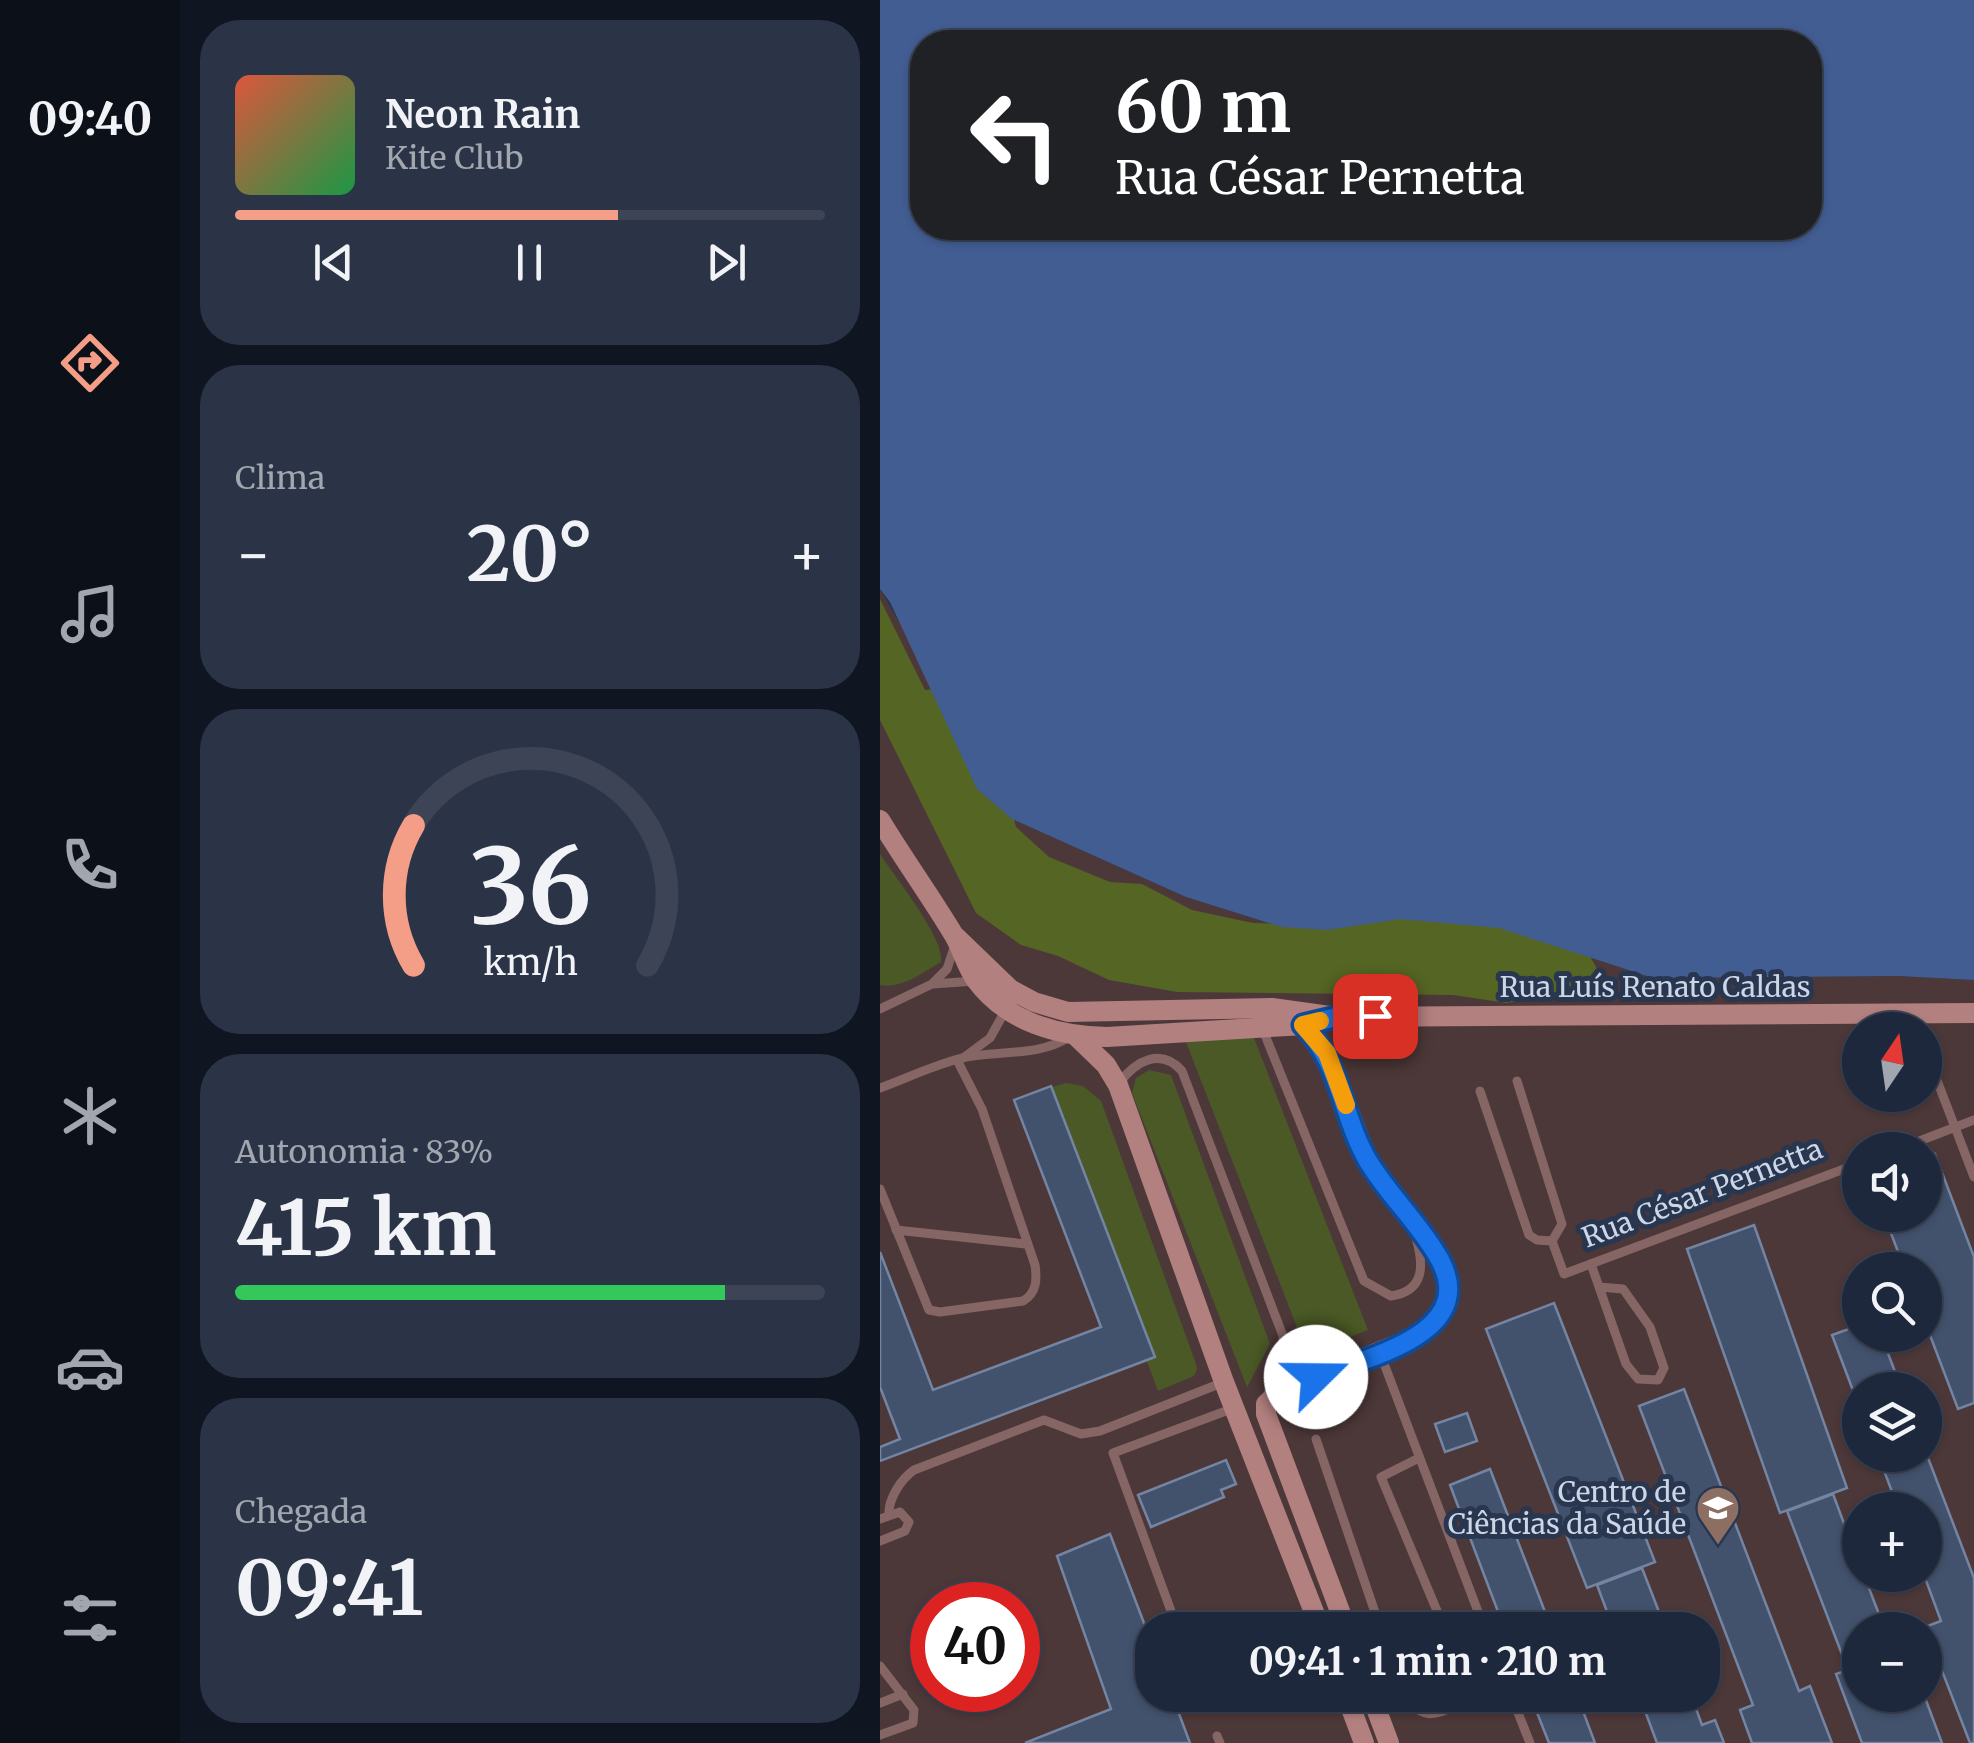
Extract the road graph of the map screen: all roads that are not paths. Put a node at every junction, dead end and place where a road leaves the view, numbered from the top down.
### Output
1 (880, 820) edge
2 (956, 937) junction
3 (977, 981) junction
4 (932, 984) junction
5 (1006, 1008) junction
6 (1272, 1008) junction
7 (880, 1009) edge
8 (1974, 1013) edge
9 (1337, 1017) junction
10 (1942, 1018) edge
11 (1842, 1021) edge
12 (1303, 1025) junction
13 (1262, 1028) junction
14 (1074, 1036) junction
15 (960, 1059) junction
16 (1516, 1081) dead end
17 (1118, 1085) junction
18 (880, 1088) edge
19 (1480, 1091) dead end
20 (1942, 1092) edge
21 (1974, 1120) edge
22 (1956, 1128) junction
23 (1942, 1133) edge
24 (1842, 1171) edge
25 (1974, 1178) edge
26 (880, 1189) edge
27 (1412, 1223) junction
28 (896, 1230) junction
29 (1552, 1241) junction
30 (1026, 1244) junction
31 (1591, 1264) junction
32 (1599, 1287) junction
33 (1380, 1352) junction
34 (1224, 1382) junction
35 (1266, 1404) junction
36 (1234, 1408) junction
37 (1316, 1439) dead end
38 (1419, 1458) junction
39 (884, 1517) edge
40 (880, 1540) edge
41 (1171, 1612) edge
42 (1313, 1612) edge
43 (1340, 1612) edge
44 (1375, 1612) edge
45 (1438, 1612) edge
46 (1478, 1612) edge
47 (880, 1666) edge
48 (903, 1694) junction
49 (880, 1703) edge
50 (1352, 1712) edge
51 (1377, 1712) edge
52 (1518, 1712) edge
53 (880, 1735) edge
54 (1364, 1743) edge
55 (1389, 1743) edge
56 (1530, 1743) edge

1 - 2 street
2 - 3 street
2 - 4 lane
2 - 6 street, Rua Luís Renato Caldas
3 - 4 lane
3 - 5 street
4 - 7 lane
5 - 14 street
5 - 15 lane, Rua Luís Renato Caldas
6 - 9 street, Rua Luís Renato Caldas
6 - 12 street
8 - 10 street, Rua Luís Renato Caldas
9 - 11 street, Rua Luís Renato Caldas
9 - 12 street, Rua Luís Renato Caldas
12 - 13 street, Rua Luís Renato Caldas
12 - 27 street
13 - 14 street, Rua Luís Renato Caldas
13 - 27 lane
14 - 15 lane, Rua Luís Renato Caldas
14 - 17 street
15 - 18 lane, Rua Luís Renato Caldas
15 - 30 lane
16 - 29 lane
17 - 34 street
17 - 35 lane
19 - 29 lane
20 - 22 lane
21 - 22 lane
22 - 23 lane
22 - 25 lane
24 - 31 lane, Rua César Pernetta
26 - 28 lane
27 - 33 street
28 - 30 lane
28 - 30 lane
29 - 31 lane, Rua César Pernetta
31 - 32 lane
32 - 32 lane
33 - 35 street
33 - 38 lane
34 - 36 street
34 - 39 lane
35 - 43 street
36 - 41 lane
36 - 42 street
37 - 44 lane
38 - 45 lane
38 - 46 lane
39 - 40 lane
47 - 48 lane
48 - 49 lane
48 - 53 lane
50 - 54 street
51 - 55 street
52 - 56 lane

